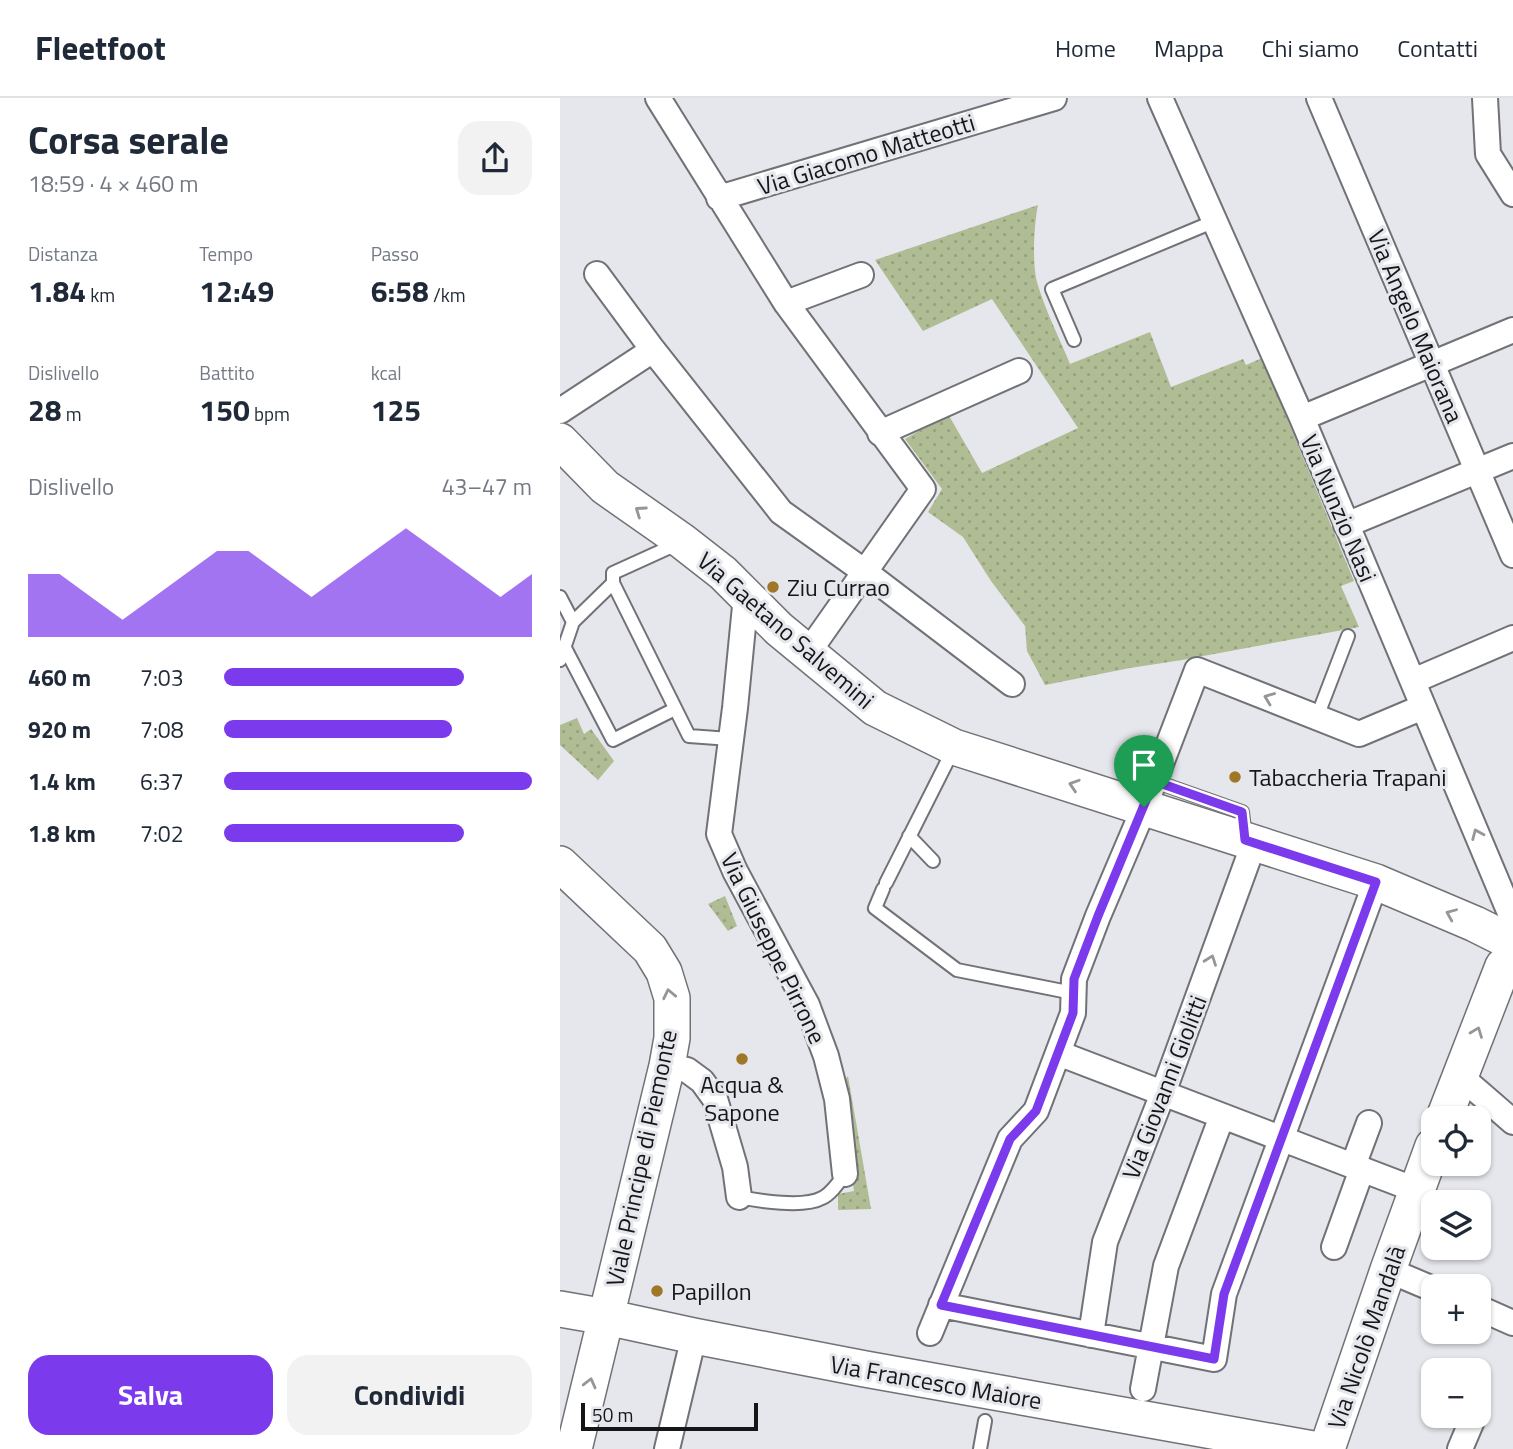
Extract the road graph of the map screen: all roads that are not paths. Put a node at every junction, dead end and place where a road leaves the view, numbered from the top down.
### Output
1 (658, 98) edge
2 (1054, 98) edge
3 (1160, 98) edge
4 (1319, 98) edge
5 (1485, 98) edge
6 (1513, 194) edge
7 (719, 198) junction
8 (1215, 220) junction
9 (597, 274) dead end
10 (861, 275) dead end
11 (786, 303) junction
12 (1513, 330) edge
13 (1074, 340) dead end
14 (653, 350) junction
15 (1432, 364) junction
16 (1018, 371) dead end
17 (560, 411) edge
18 (1302, 418) junction
19 (880, 433) junction
20 (560, 441) edge
21 (1513, 456) edge
22 (1477, 470) junction
23 (1346, 525) junction
24 (682, 541) junction
25 (1513, 555) edge
26 (865, 572) junction
27 (614, 583) junction
28 (746, 596) junction
29 (560, 597) edge
30 (573, 622) junction
31 (1348, 636) dead end
32 (1513, 638) edge
33 (562, 654) edge
34 (807, 654) junction
35 (1413, 681) junction
36 (1012, 684) dead end
37 (1423, 707) junction
38 (675, 709) junction
39 (1317, 717) junction
40 (730, 739) junction
41 (954, 747) junction
42 (1149, 794) junction
43 (909, 836) junction
44 (1249, 842) junction
45 (933, 861) dead end
46 (560, 864) edge
47 (1376, 882) junction
48 (1513, 919) edge
49 (1513, 943) edge
50 (1513, 959) edge
51 (1073, 993) junction
52 (1058, 1053) junction
53 (667, 1066) junction
54 (1460, 1076) junction
55 (1163, 1093) junction
56 (1449, 1106) edge
57 (1222, 1116) junction
58 (1513, 1122) edge
59 (1369, 1123) dead end
60 (1281, 1138) junction
61 (1358, 1168) junction
62 (845, 1174) joint
63 (1421, 1176) edge
64 (1416, 1190) junction
65 (739, 1197) joint
66 (1334, 1247) dead end
67 (1388, 1270) junction
68 (1421, 1284) edge
69 (941, 1305) junction
70 (560, 1309) edge
71 (1491, 1313) edge
72 (606, 1317) junction
73 (1513, 1323) edge
74 (930, 1333) dead end
75 (1091, 1335) junction
76 (694, 1336) junction
77 (1151, 1347) junction
78 (1143, 1389) dead end
79 (985, 1420) dead end
80 (1469, 1428) edge
81 (574, 1449) edge
82 (667, 1449) edge
83 (979, 1449) edge
84 (1313, 1449) edge
85 (1327, 1449) edge
86 (1460, 1449) edge

1 - 7 street
2 - 7 street, Via Giacomo Matteotti
3 - 8 street, Via Nunzio Nasi
4 - 15 street, Via Angelo Maiorana
5 - 6 street
7 - 11 street
8 - 13 lane
8 - 18 street, Via Nunzio Nasi
9 - 14 street
10 - 11 street
11 - 19 street
12 - 15 street
14 - 17 street
14 - 26 street
15 - 18 street
15 - 22 street, Via Angelo Maiorana
16 - 19 street
18 - 23 street, Via Nunzio Nasi
19 - 26 street
24 -> 20 main road, Via Gaetano Salvemini
21 - 22 street
22 - 23 street
22 - 25 street, Via Angelo Maiorana
23 - 35 street, Via Nunzio Nasi
24 - 27 lane
24 - 28 main road, Via Gaetano Salvemini
26 - 34 street
26 - 36 street
27 - 30 lane
27 - 38 lane
28 - 34 main road, Via Gaetano Salvemini
28 - 40 street, Via Giuseppe Pirrone
29 - 30 lane
30 - 33 lane
31 - 39 lane
32 - 35 street
33 - 38 lane
34 - 41 main road, Via Gaetano Salvemini
35 - 37 street, Via Nunzio Nasi
37 - 39 street
48 -> 37 street, Via Nunzio Nasi
38 - 40 lane
39 -> 42 street
40 - 62 street, Via Giuseppe Pirrone
42 -> 41 main road, Via Gaetano Salvemini
41 - 43 lane
42 - 44 main road, Via Gaetano Salvemini
42 - 51 street
43 - 45 lane
43 - 51 lane
44 - 47 main road, Via Gaetano Salvemini
55 -> 44 street, Via Giovanni Giolitti
53 -> 46 main road, Viale Principe di Piemonte
49 -> 47 main road, Via Gaetano Salvemini
47 - 60 street
54 -> 50 main road
51 - 52 street
52 - 55 street
52 - 69 street
53 - 65 street
53 - 72 main road, Viale Principe di Piemonte
54 - 56 main road
54 - 58 street
55 - 57 street
55 - 75 street, Via Giovanni Giolitti
57 - 60 street
57 - 77 street
59 - 61 street
60 - 61 street
60 - 77 street
61 - 64 street
61 - 66 street
62 - 65 lane
63 - 64 main road, Via Nicolò Mandalà
64 - 67 main road, Via Nicolò Mandalà
67 - 68 street
67 - 85 main road, Via Nicolò Mandalà
69 - 74 street
69 - 75 street
70 - 72 main road, Via Francesco Maiore
71 - 73 street
72 - 76 main road, Via Francesco Maiore
81 -> 72 main road, Viale Principe di Piemonte
75 - 77 street
76 - 82 street
76 - 84 main road, Via Francesco Maiore
77 - 78 street
79 - 83 lane
80 - 86 street

